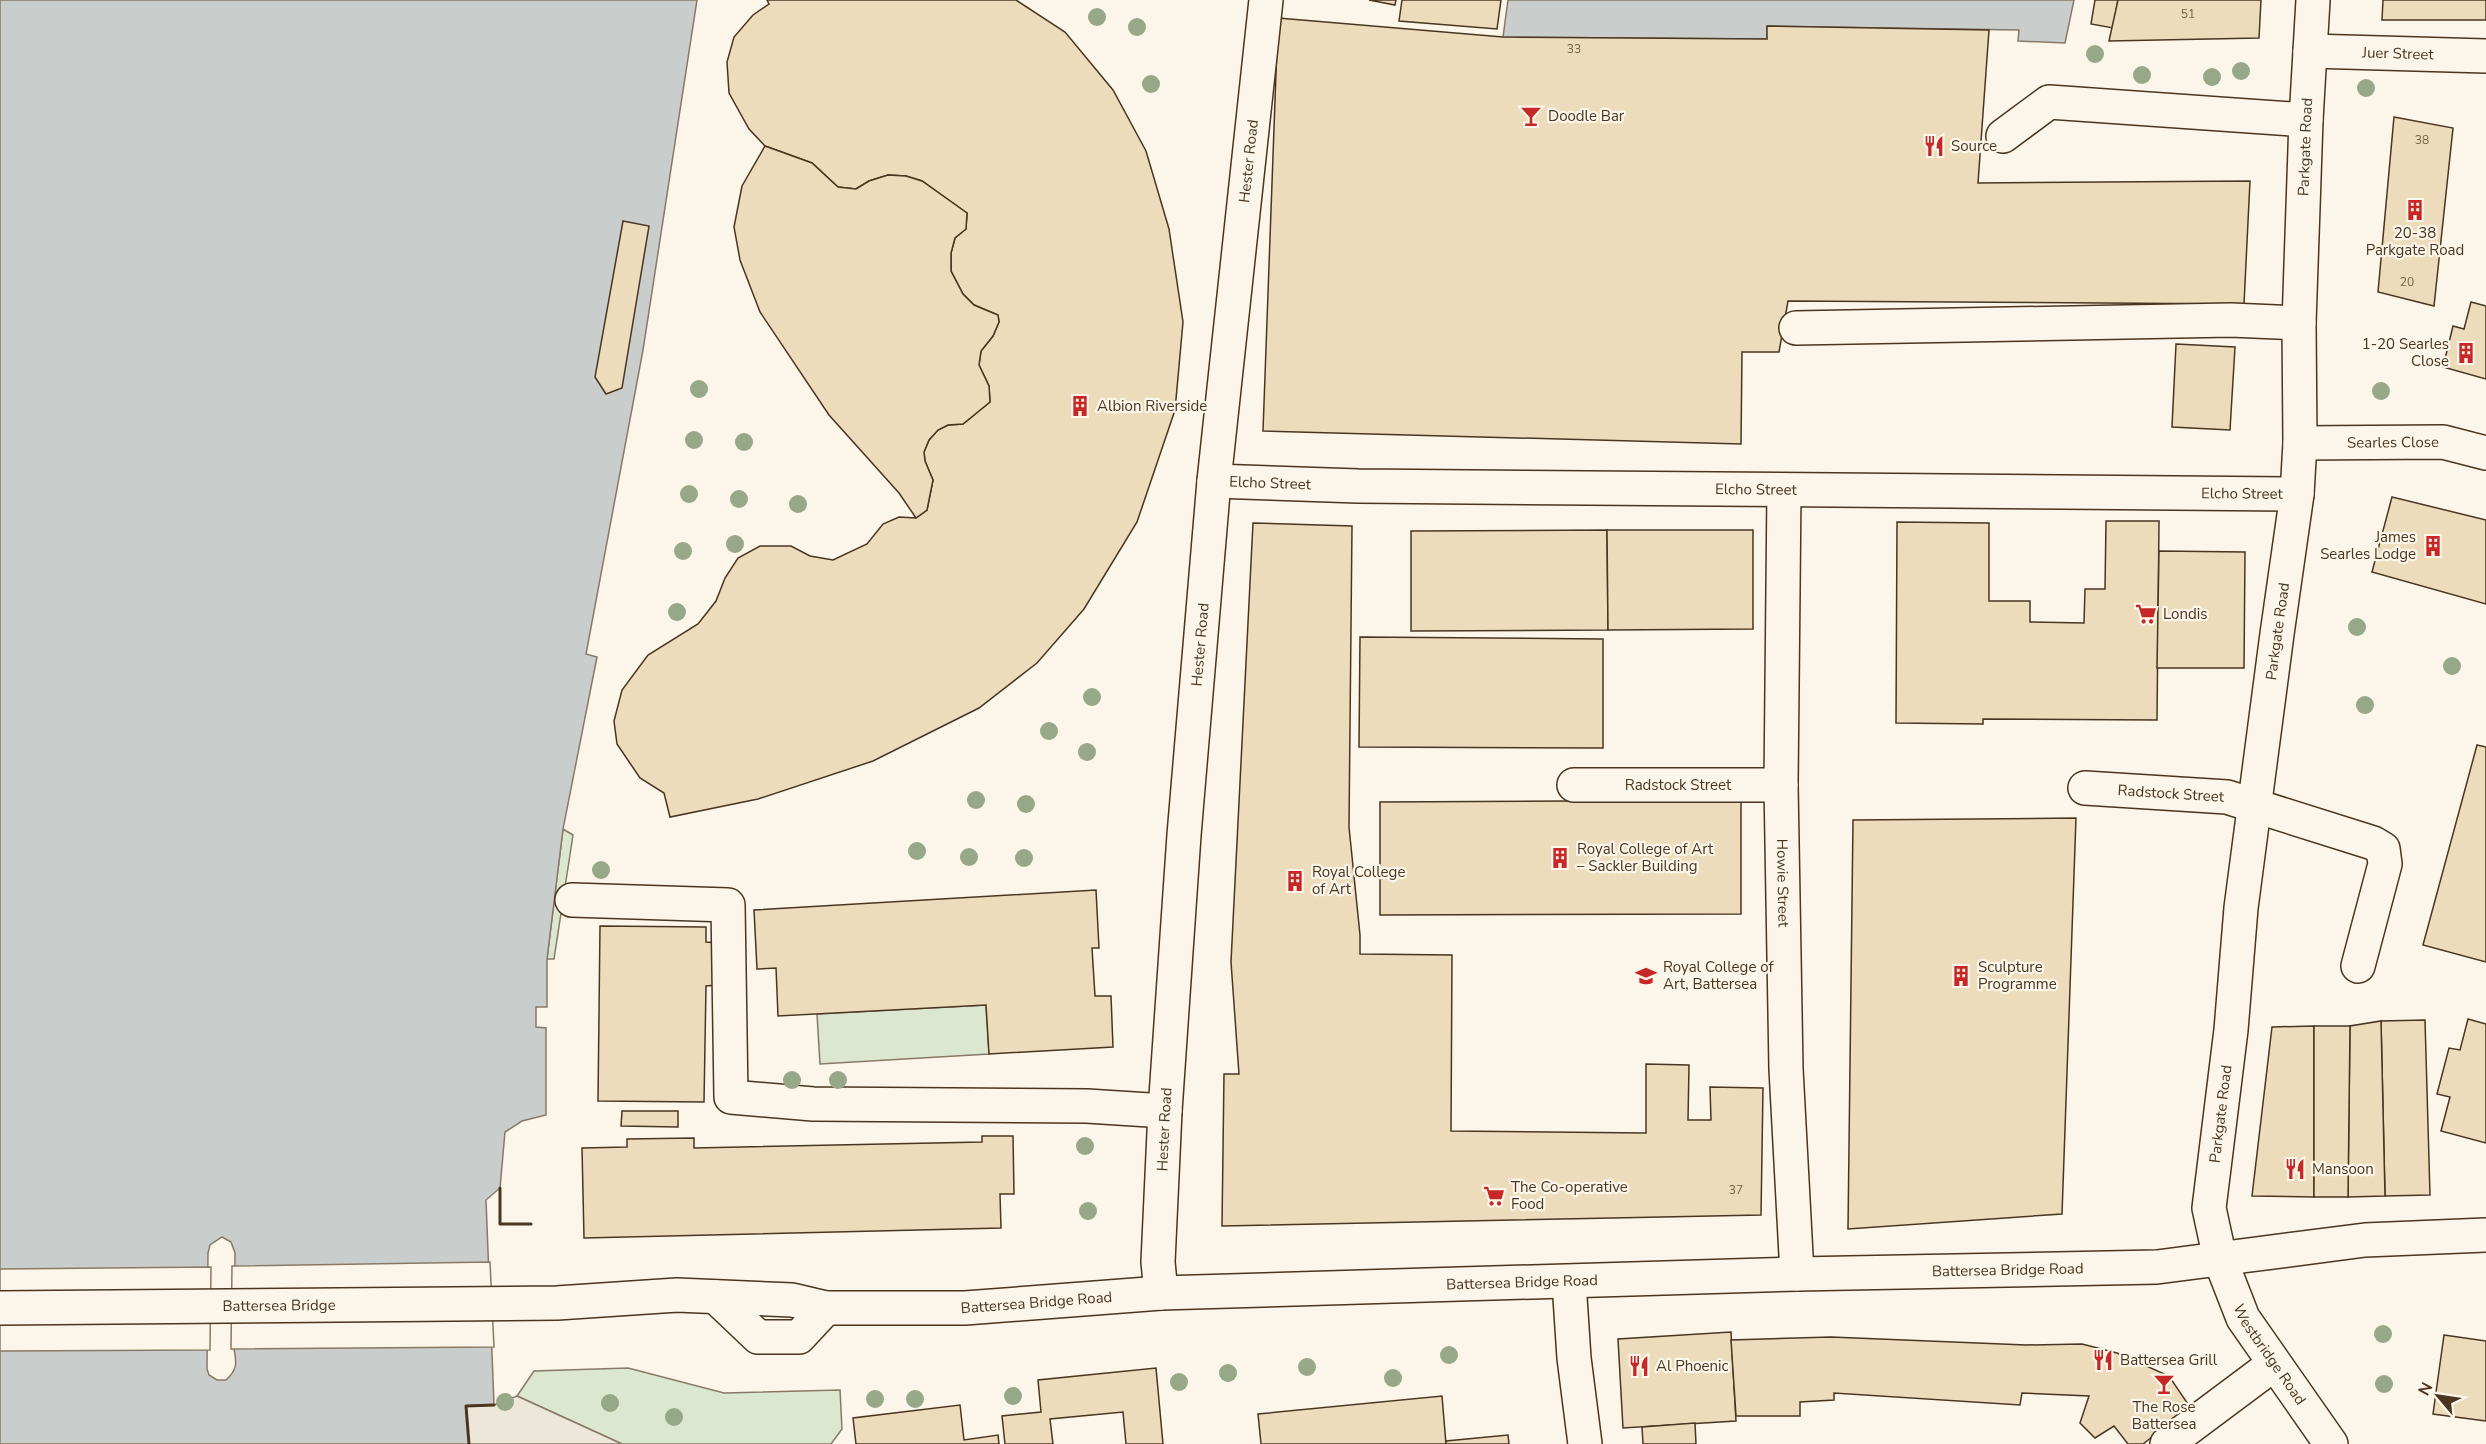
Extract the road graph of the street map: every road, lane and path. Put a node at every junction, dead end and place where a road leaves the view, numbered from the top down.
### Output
1 (1266, 0) edge
2 (2313, 0) edge
3 (2310, 51) junction
4 (2486, 57) edge
5 (2306, 120) junction
6 (2002, 136) dead end
7 (2299, 323) junction
8 (1797, 328) dead end
9 (2300, 443) junction
10 (2486, 453) edge
11 (1214, 481) junction
12 (1784, 490) junction
13 (2297, 494) junction
14 (1574, 785) dead end
15 (1781, 785) junction
16 (2085, 788) dead end
17 (2255, 807) junction
18 (572, 900) dead end
19 (2358, 966) dead end
20 (1164, 1111) junction
21 (2486, 1235) edge
22 (2220, 1259) junction
23 (1797, 1274) junction
24 (1569, 1282) junction
25 (1161, 1293) junction
26 (556, 1303) joint
27 (0, 1308) edge
28 (2274, 1364) junction
29 (1585, 1444) edge
30 (2167, 1444) edge
31 (2331, 1444) edge

1 - 11 main road, Hester Road
2 - 3 main road, Parkgate Road
3 - 4 main road, Juer Street
3 - 5 main road, Parkgate Road
5 - 6 main road
5 - 7 main road, Parkgate Road
7 - 8 main road
7 - 9 main road, Parkgate Road
9 - 10 main road, Searles Close
9 - 13 main road, Parkgate Road
11 - 12 main road, Elcho Street
11 - 20 main road, Hester Road
12 - 13 main road, Elcho Street
12 - 15 main road, Howie Street
13 - 17 main road, Parkgate Road
14 - 15 main road, Radstock Street
15 - 23 main road, Howie Street
16 - 17 main road, Radstock Street
17 - 19 main road, Radstock Street
17 - 22 main road, Parkgate Road
18 - 20 main road
20 - 25 main road, Hester Road
21 - 22 main road, Battersea Bridge Road
22 - 23 main road, Battersea Bridge Road
22 - 28 main road, Westbridge Road
23 - 24 main road, Battersea Bridge Road
24 - 25 main road, Battersea Bridge Road
24 - 29 main road
25 - 26 main road, Battersea Bridge Road
26 - 27 main road, Battersea Bridge
28 - 30 main road
28 - 31 main road, Westbridge Road

